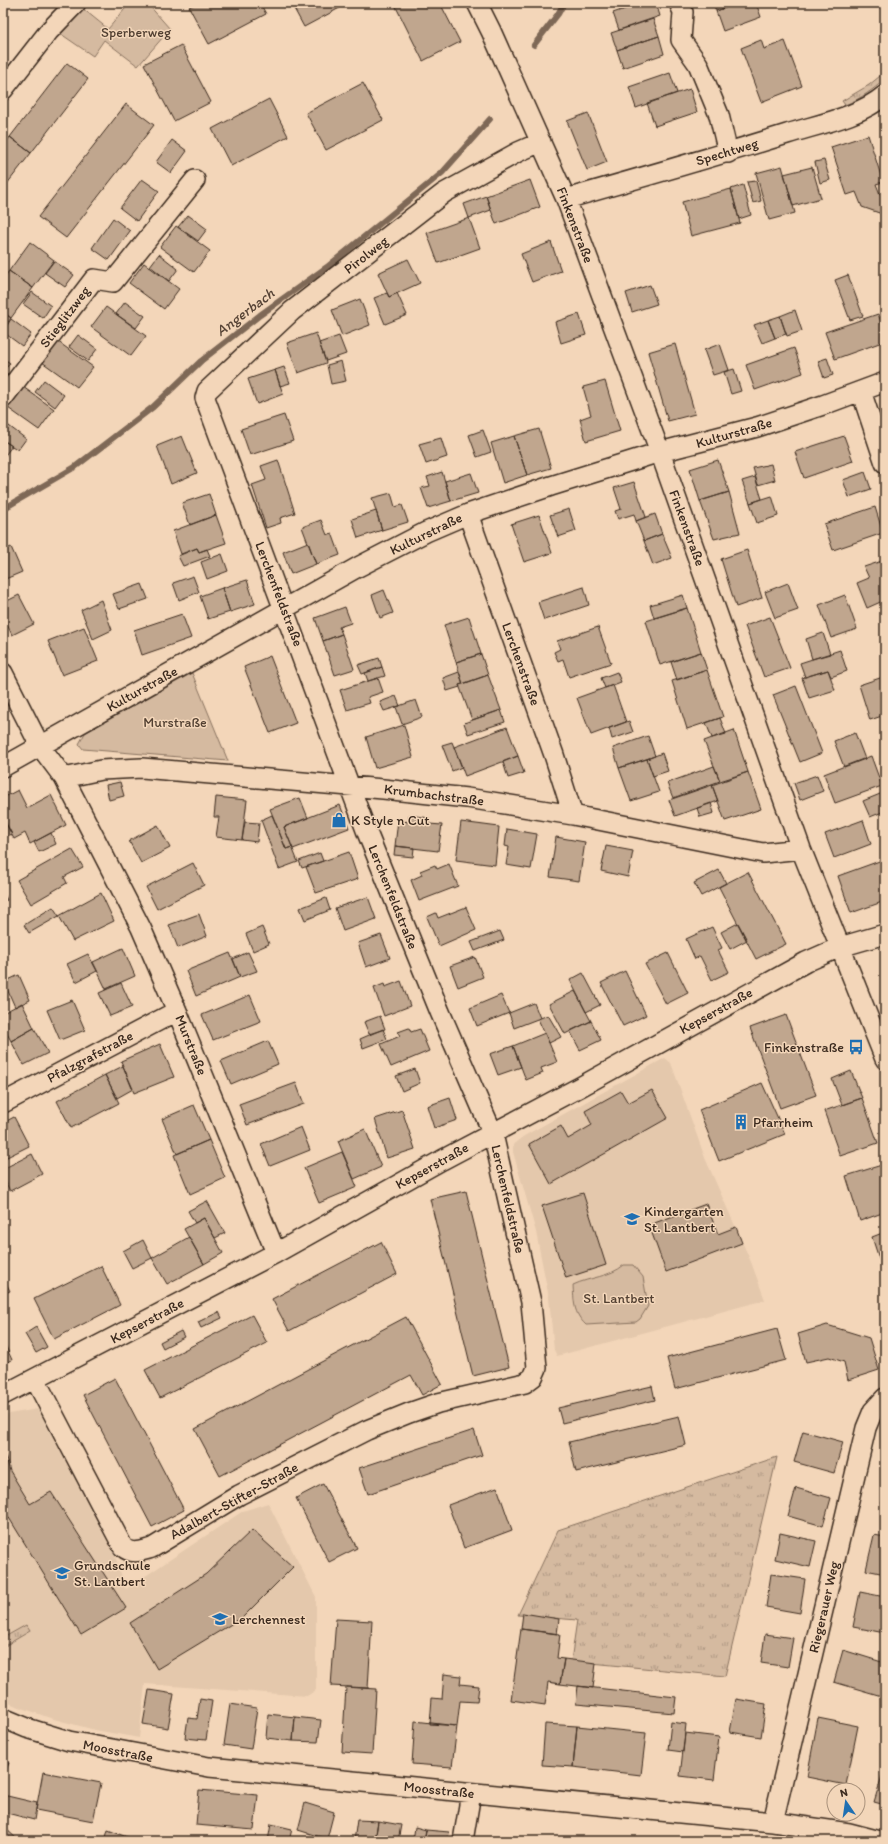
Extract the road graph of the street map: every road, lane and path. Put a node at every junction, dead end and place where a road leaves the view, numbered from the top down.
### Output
1 (76, 3) edge
2 (477, 3) edge
3 (679, 3) edge
4 (3, 90) edge
5 (885, 95) edge
6 (541, 142) junction
7 (728, 153) junction
8 (195, 180) dead end
9 (566, 199) junction
10 (885, 382) edge
11 (208, 391) joint
12 (861, 391) junction
13 (3, 398) edge
14 (660, 452) junction
15 (885, 463) edge
16 (468, 514) junction
17 (285, 608) junction
18 (3, 673) edge
19 (40, 746) junction
20 (3, 767) edge
21 (64, 778) junction
22 (349, 786) junction
23 (573, 815) junction
24 (801, 849) junction
25 (885, 934) edge
26 (840, 947) junction
27 (177, 1011) junction
28 (885, 1059) edge
29 (3, 1103) edge
30 (493, 1134) junction
31 (276, 1254) junction
32 (35, 1380) junction
33 (524, 1383) joint
34 (3, 1396) edge
35 (885, 1398) edge
36 (3, 1718) edge
37 (471, 1794) junction
38 (773, 1822) junction
39 (464, 1841) edge
40 (880, 1841) edge

1 - 4 street
2 - 6 street, Finkenstraße
3 - 7 street
5 - 7 street, Spechtweg
6 - 9 street, Finkenstraße
6 - 11 street, Pirolweg
7 - 9 street, Spechtweg
8 - 13 street, Stieglitzweg
9 - 14 street, Finkenstraße
10 - 12 street, Kulturstraße
11 - 17 street, Lerchenfeldstraße
12 - 14 street, Kulturstraße
12 - 15 street
14 - 16 street, Kulturstraße
14 - 24 street, Finkenstraße
16 - 17 street, Kulturstraße
16 - 23 street, Lerchenstraße
17 - 19 street, Kulturstraße
17 - 22 street, Lerchenfeldstraße
18 - 19 street, Murstraße
19 - 20 street, Kulturstraße
19 - 21 street, Murstraße
21 - 22 street, Krumbachstraße
21 - 27 street, Murstraße
22 - 23 street, Krumbachstraße
22 - 30 street, Lerchenfeldstraße
23 - 24 street, Krumbachstraße
24 - 26 street, Finkenstraße
25 - 26 street, Kepserstraße
26 - 28 street, Finkenstraße
26 - 30 street, Kepserstraße
27 - 29 street, Pfalzgrafstraße
27 - 31 street, Murstraße
30 - 31 street, Kepserstraße
30 - 33 street, Lerchenfeldstraße
31 - 32 street, Kepserstraße
32 - 33 street, Adalbert-Stifter-Straße
32 - 34 street, Kepserstraße
35 - 38 street, Riegerauer Weg
36 - 37 street, Moosstraße
37 - 38 street, Moosstraße
37 - 39 street
38 - 40 street, Moosstraße

